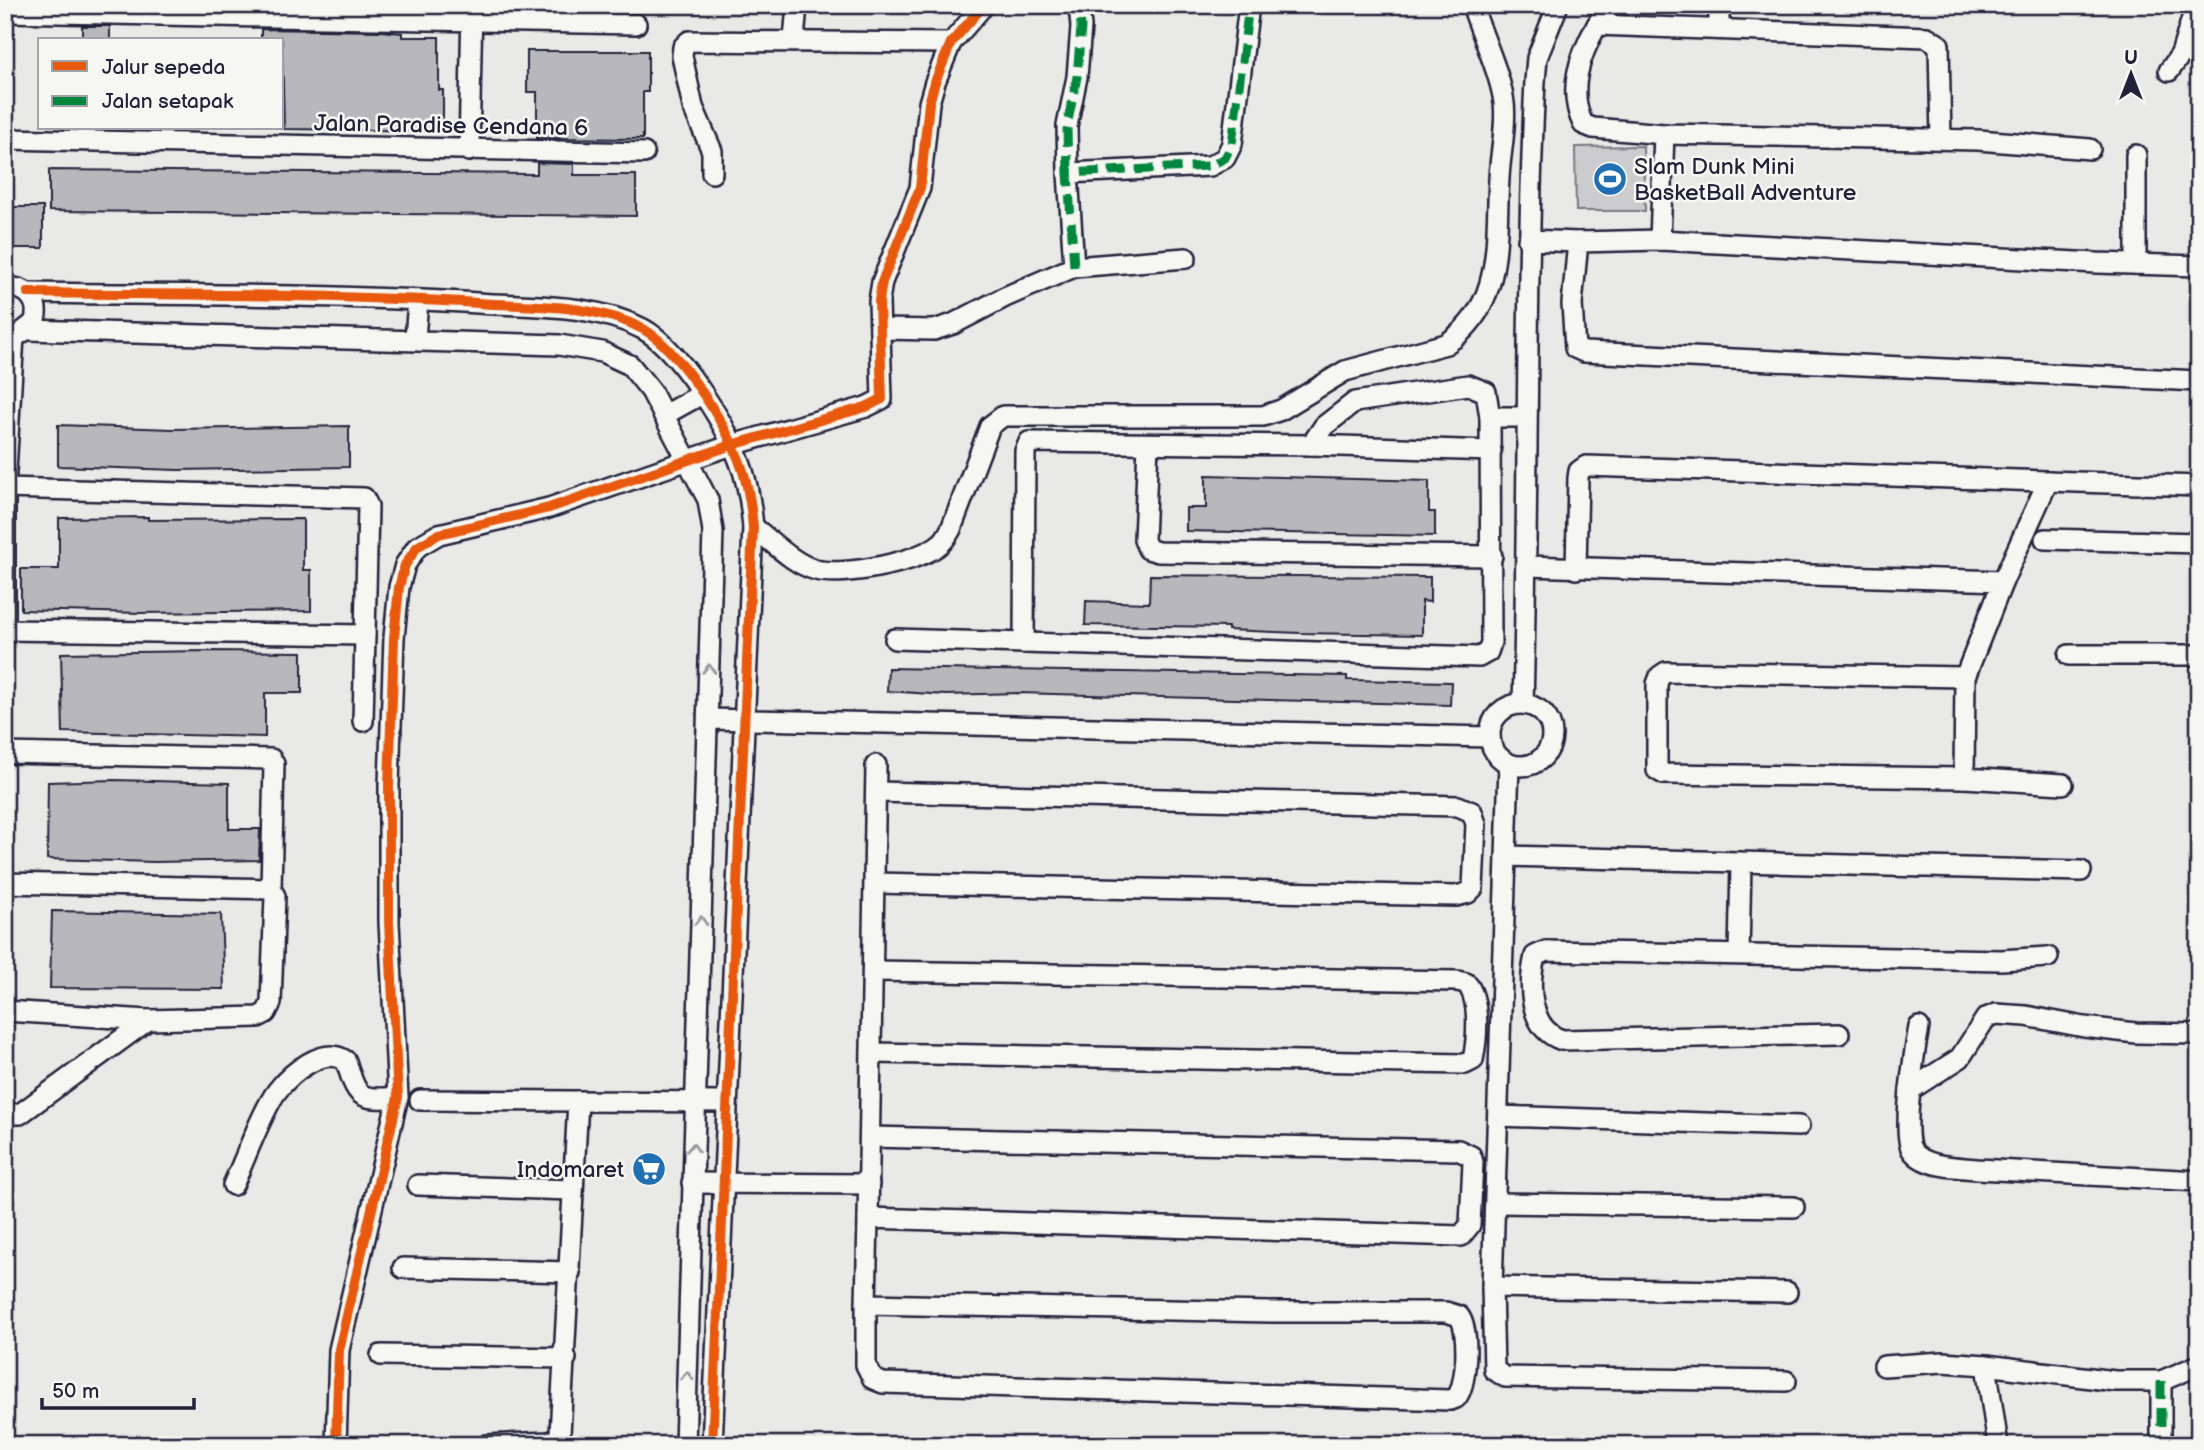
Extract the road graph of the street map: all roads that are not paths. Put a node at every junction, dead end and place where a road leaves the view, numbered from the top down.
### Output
1 (797, 5) edge
2 (984, 5) edge
3 (1079, 5) edge
4 (1249, 5) edge
5 (1472, 5) edge
6 (1558, 5) edge
7 (1609, 5) edge
8 (1719, 5) edge
9 (2196, 5) edge
10 (5, 12) edge
11 (471, 13) edge
12 (636, 24) dead end
13 (1597, 25) junction
14 (1719, 27) junction
15 (794, 40) junction
16 (951, 43) junction
17 (2169, 71) dead end
18 (1664, 134) junction
19 (5, 139) edge
20 (1941, 139) junction
21 (2090, 149) dead end
22 (469, 151) junction
23 (644, 153) dead end
24 (2136, 155) dead end
25 (712, 173) dead end
26 (1068, 173) junction
27 (1528, 240) junction
28 (1660, 240) junction
29 (1578, 242) junction
30 (1186, 258) dead end
31 (2136, 264) junction
32 (2199, 266) edge
33 (1074, 267) junction
34 (5, 288) edge
35 (28, 293) junction
36 (418, 300) junction
37 (880, 329) junction
38 (16, 333) edge
39 (415, 339) junction
40 (2199, 381) edge
41 (702, 394) junction
42 (664, 415) junction
43 (1490, 416) junction
44 (1525, 417) junction
45 (1147, 444) junction
46 (732, 445) junction
47 (1311, 445) junction
48 (1491, 452) junction
49 (689, 462) junction
50 (2048, 481) junction
51 (2199, 486) edge
52 (5, 488) edge
53 (753, 527) junction
54 (2045, 539) dead end
55 (2199, 544) edge
56 (1492, 556) junction
57 (1527, 566) junction
58 (1576, 569) junction
59 (2003, 581) junction
60 (5, 632) edge
61 (365, 635) junction
62 (895, 639) dead end
63 (1024, 643) junction
64 (2199, 654) edge
65 (2069, 655) dead end
66 (1965, 677) junction
67 (1523, 704) junction
68 (708, 719) junction
69 (745, 719) junction
70 (363, 720) dead end
71 (1490, 737) junction
72 (5, 753) edge
73 (1509, 764) junction
74 (876, 765) dead end
75 (1964, 778) junction
76 (2063, 784) dead end
77 (876, 792) junction
78 (1506, 856) junction
79 (1741, 864) junction
80 (2081, 871) dead end
81 (5, 883) edge
82 (875, 883) junction
83 (271, 889) junction
84 (1739, 954) junction
85 (2048, 957) dead end
86 (874, 971) junction
87 (5, 1011) edge
88 (148, 1020) junction
89 (1919, 1027) dead end
90 (1839, 1034) dead end
91 (2199, 1034) edge
92 (871, 1053) junction
93 (1910, 1090) junction
94 (398, 1097) junction
95 (419, 1100) dead end
96 (578, 1101) junction
97 (694, 1102) junction
98 (725, 1102) junction
99 (5, 1114) edge
100 (1498, 1116) junction
101 (1799, 1126) dead end
102 (870, 1137) junction
103 (2199, 1181) edge
104 (692, 1183) junction
105 (723, 1184) junction
106 (869, 1184) junction
107 (233, 1185) dead end
108 (418, 1185) dead end
109 (573, 1189) junction
110 (1496, 1203) junction
111 (1794, 1207) dead end
112 (867, 1218) junction
113 (403, 1268) dead end
114 (570, 1272) junction
115 (1492, 1287) junction
116 (1787, 1292) dead end
117 (866, 1304) junction
118 (381, 1356) dead end
119 (566, 1358) junction
120 (1986, 1364) junction
121 (2199, 1365) edge
122 (1884, 1366) dead end
123 (1786, 1381) dead end
124 (2161, 1381) junction
125 (685, 1444) edge
126 (336, 1445) edge
127 (487, 1445) edge
128 (713, 1445) edge
129 (1998, 1445) edge
130 (2161, 1445) edge

1 - 15 street
2 - 16 street
3 - 26 street
4 - 26 street
5 - 53 street
6 - 27 street
7 - 13 street
8 - 14 street
9 - 17 street
10 - 11 street
11 - 12 street
11 - 22 street
13 - 14 street
13 - 18 street
14 - 20 street
15 - 16 street
15 - 25 street
16 - 37 street
18 - 20 street
18 - 28 street
19 - 22 street, Jalan Paradise Cendana 6
20 - 21 street
22 - 23 street, Jalan Paradise Cendana 6
24 - 31 street
26 - 33 street
27 - 29 street
27 - 44 street
28 - 29 street
28 - 31 street
29 - 40 street
30 - 33 street
31 - 32 street
33 - 37 street
34 - 35 street
35 - 36 street
35 - 38 street
36 - 39 street
36 - 41 street
37 - 46 street
38 - 39 street
38 - 52 street
39 - 42 street
41 - 42 street
41 - 46 street
42 - 49 street
43 - 44 street
43 - 47 street
43 - 48 street
44 - 57 street
45 - 47 street
45 - 56 street
45 - 63 street
46 - 49 street
46 - 53 street
47 - 48 street
48 - 56 street
68 -> 49 street
49 - 94 street
50 - 51 street
50 - 58 street
50 - 59 street
52 - 60 street
52 - 61 street
53 - 69 street
54 - 55 street
56 - 63 street
57 - 58 street
57 - 67 street
58 - 59 street
59 - 66 street
60 - 61 street
61 - 70 street
62 - 63 street
64 - 65 street
66 - 75 street
66 - 75 street
67 - 71 street
67 - 73 street
68 - 69 street
97 -> 68 street
69 - 71 street
69 - 98 street
71 - 73 street
72 - 83 street
73 - 78 street
74 - 77 street
75 - 76 street
77 - 82 street
77 - 82 street
78 - 79 street
78 - 100 street
79 - 80 street
79 - 84 street
81 - 83 street
82 - 86 street
83 - 88 street
84 - 85 street
84 - 90 street
86 - 92 street
86 - 92 street
87 - 88 street
88 - 99 street
89 - 93 street
91 - 93 street
92 - 102 street
93 - 103 street
94 - 107 street
94 - 126 street
95 - 96 street
96 - 97 street
96 - 109 street
97 - 98 street
104 -> 97 street
98 - 105 street
100 - 101 street
100 - 110 street
102 - 106 street
102 - 112 street
104 - 105 street
125 -> 104 street
105 - 106 street
105 - 128 street
106 - 112 street
108 - 109 street
109 - 114 street
110 - 111 street
110 - 115 street
112 - 117 street
113 - 114 street
114 - 119 street
115 - 116 street
115 - 123 street
117 - 117 street
118 - 119 street
119 - 127 street
120 - 122 street
120 - 124 street
120 - 129 street
121 - 124 street
124 - 130 street
125 - 128 street

